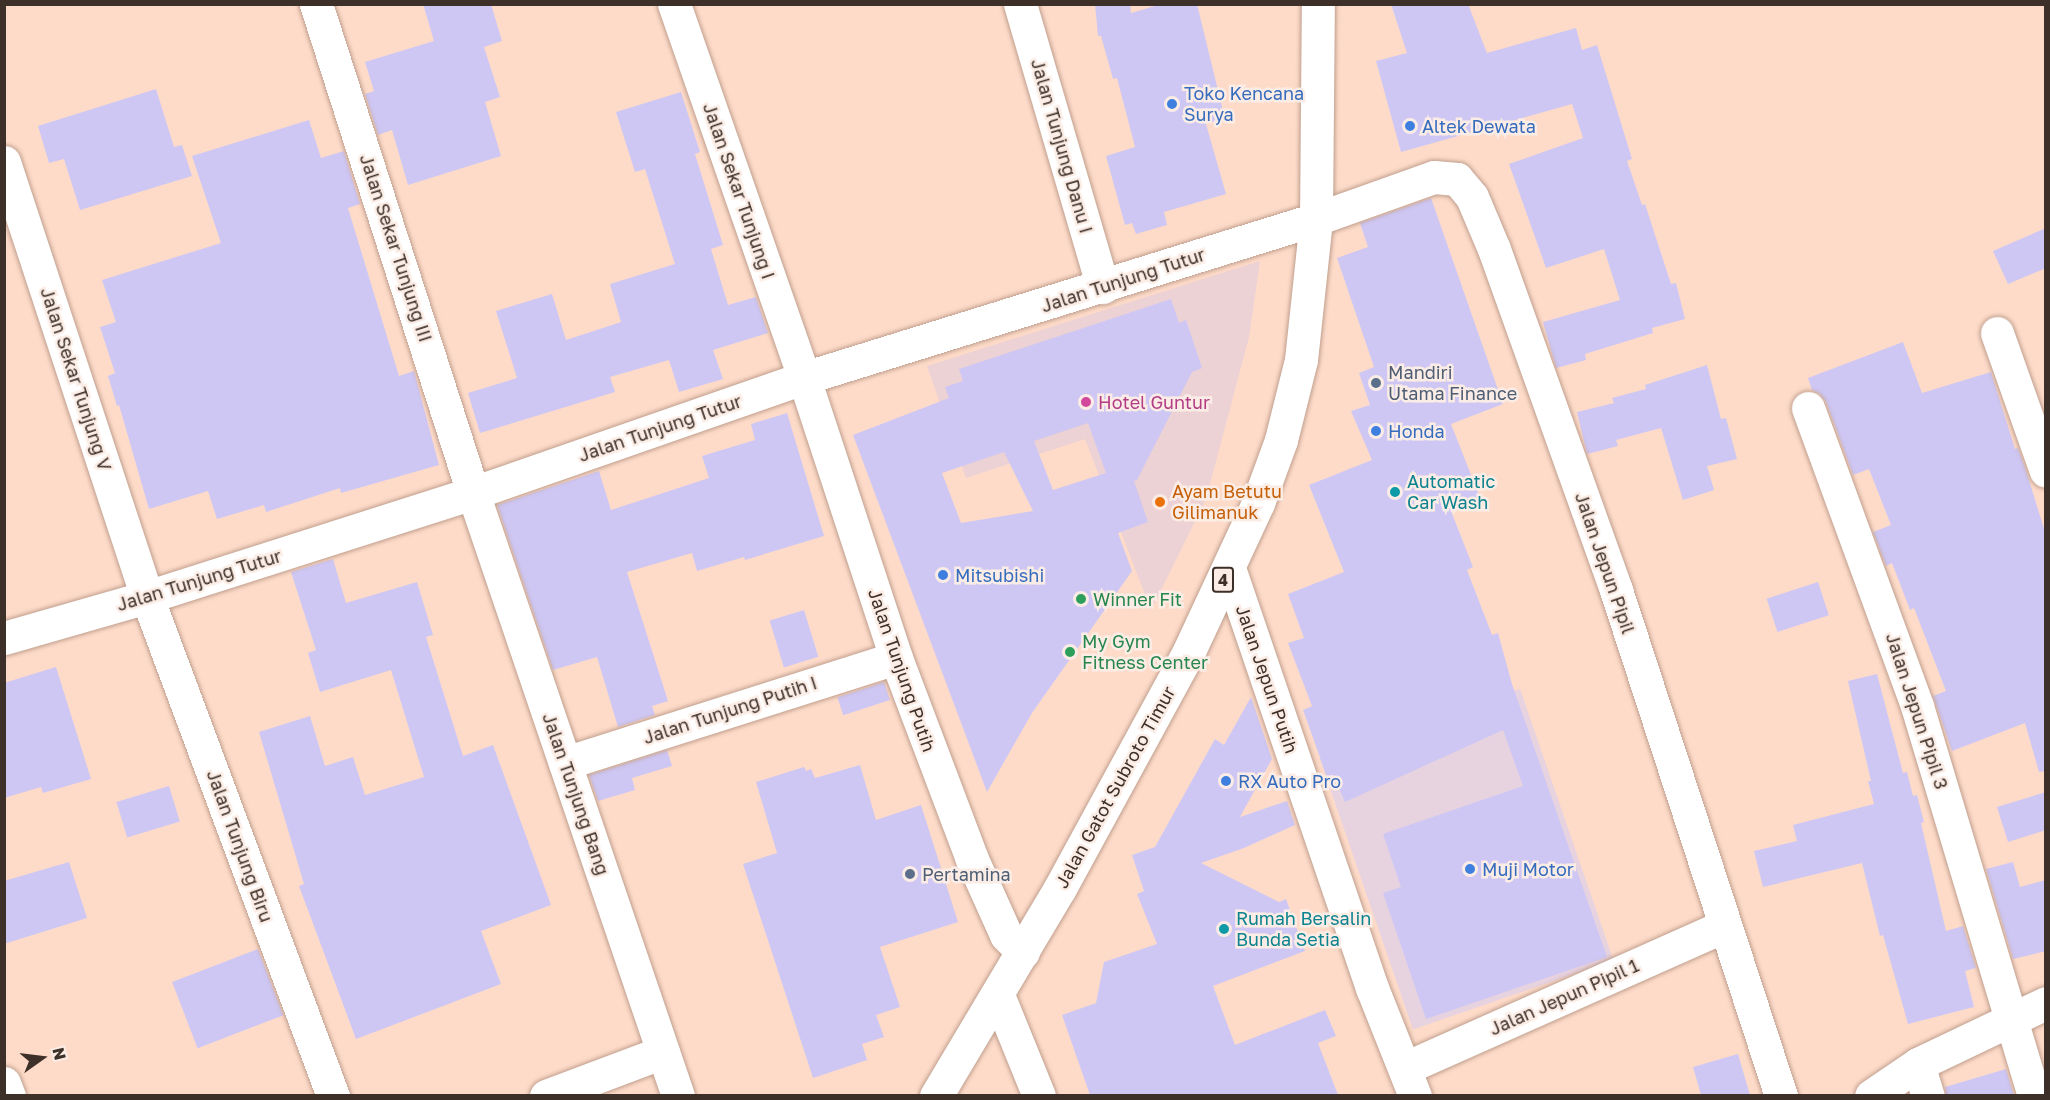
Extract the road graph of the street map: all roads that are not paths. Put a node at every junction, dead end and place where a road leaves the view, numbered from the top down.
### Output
1 (316, 4) edge
2 (674, 4) edge
3 (1020, 4) edge
4 (1318, 4) edge
5 (4, 162) edge
6 (1316, 219) junction
7 (1103, 287) junction
8 (1997, 333) dead end
9 (804, 378) junction
10 (1808, 408) dead end
11 (2046, 471) edge
12 (473, 493) junction
13 (1229, 568) junction
14 (147, 597) junction
15 (4, 638) edge
16 (896, 657) junction
17 (565, 762) junction
18 (1724, 926) junction
19 (1023, 952) junction
20 (998, 995) junction
21 (2046, 1004) edge
22 (2012, 1018) junction
23 (663, 1052) junction
24 (1918, 1064) junction
25 (1410, 1082) edge
26 (4, 1083) edge
27 (9, 1095) edge
28 (333, 1095) edge
29 (546, 1095) edge
30 (678, 1095) edge
31 (936, 1095) edge
32 (1039, 1095) edge
33 (1781, 1095) edge
34 (1871, 1095) edge
35 (1928, 1095) edge
36 (2034, 1095) edge

1 - 12 main road, Jalan Sekar Tunjung III
2 - 9 main road, Jalan Sekar Tunjung I
3 - 7 main road, Jalan Tunjung Danu I
4 - 6 main road, Jalan Gatot Subroto Timur / 4
5 - 14 main road, Jalan Sekar Tunjung V
6 - 7 main road, Jalan Tunjung Tutur
6 - 13 main road, Jalan Gatot Subroto Timur / 4
6 - 18 main road, Jalan Jepun Pipil
7 - 9 main road, Jalan Tunjung Tutur
8 - 11 main road
9 - 12 main road, Jalan Tunjung Tutur
9 - 16 main road, Jalan Tunjung Putih
10 - 22 main road, Jalan Jepun Pipil 3
12 - 14 main road, Jalan Tunjung Tutur
12 - 17 main road, Jalan Tunjung Bang
13 - 19 main road, Jalan Gatot Subroto Timur / 4
13 - 25 main road, Jalan Jepun Putih
14 - 15 main road, Jalan Tunjung Tutur
14 - 28 main road, Jalan Tunjung Biru
16 - 17 main road, Jalan Tunjung Putih I
16 - 19 main road, Jalan Tunjung Putih
17 - 23 main road, Jalan Tunjung Bang
18 - 25 main road, Jalan Jepun Pipil 1
18 - 33 main road, Jalan Jepun Pipil
19 - 20 main road, Jalan Gatot Subroto Timur / 4
20 - 31 main road, Jalan Gatot Subroto Timur / 4
20 - 32 main road
21 - 22 main road
22 - 24 main road
22 - 36 main road, Jalan Jepun Pipil 3
23 - 29 main road
23 - 30 main road, Jalan Tunjung Bang
24 - 34 main road
24 - 35 main road
26 - 27 main road

